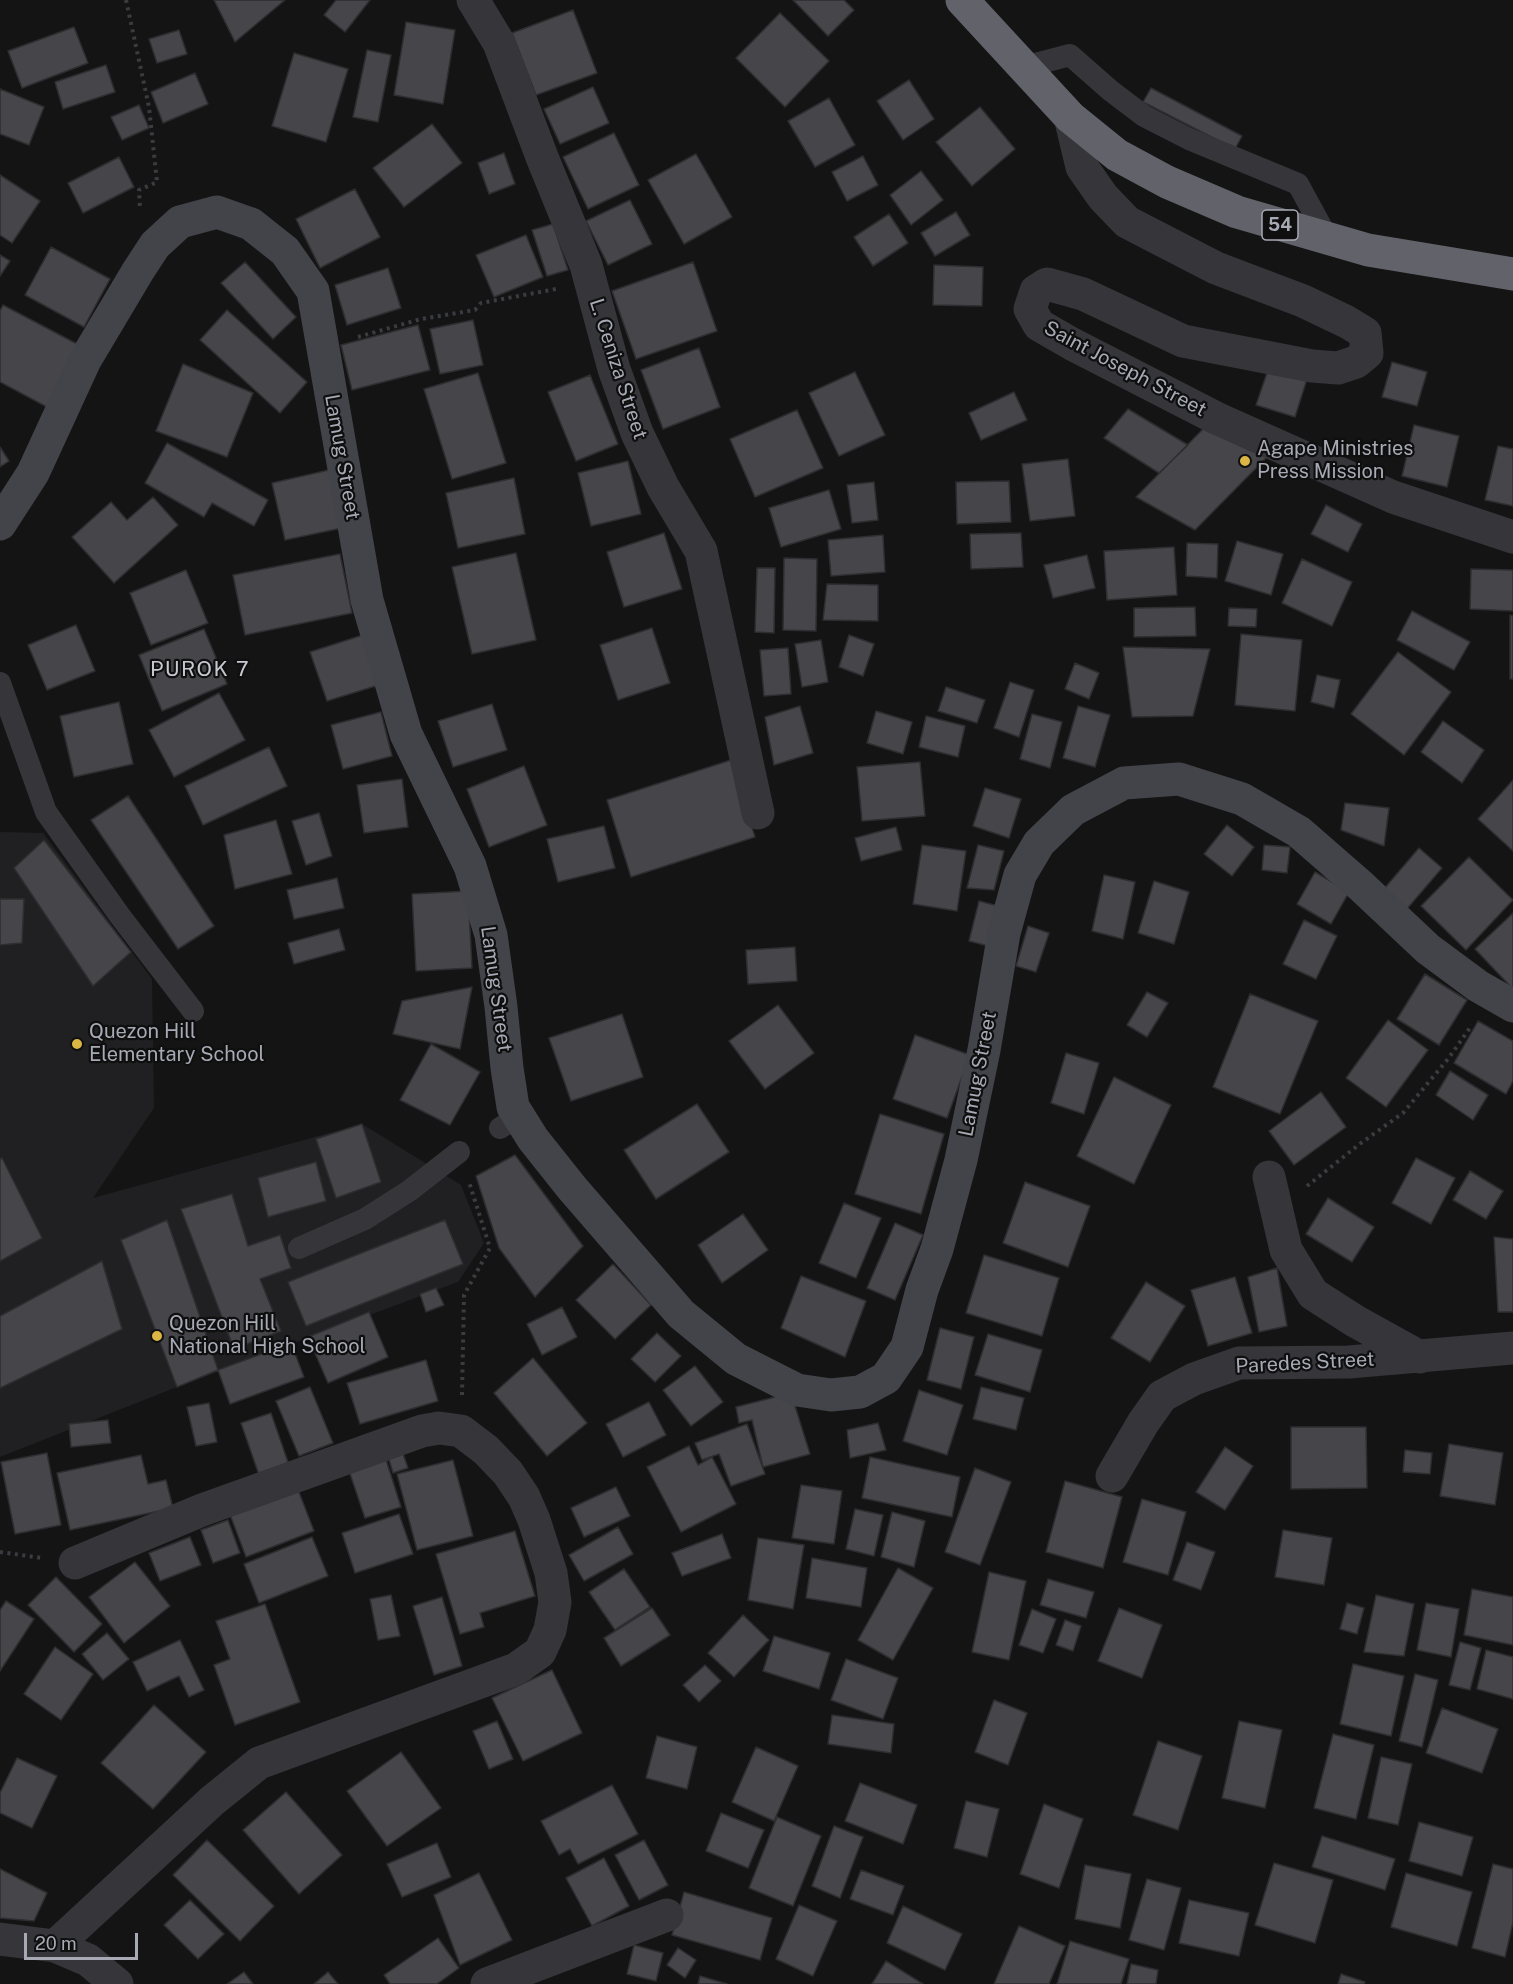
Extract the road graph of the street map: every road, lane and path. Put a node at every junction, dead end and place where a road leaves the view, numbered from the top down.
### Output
1 (126, 0) edge
2 (473, 0) edge
3 (962, 0) edge
4 (1024, 67) junction
5 (1070, 117) junction
6 (1328, 239) junction
7 (155, 245) junction
8 (1513, 274) edge
9 (555, 289) dead end
10 (352, 338) dead end
11 (0, 524) edge
12 (1513, 537) edge
13 (0, 683) edge
14 (758, 813) dead end
15 (1513, 1006) edge
16 (193, 1011) dead end
17 (1474, 1021) dead end
18 (459, 1152) joint
19 (1271, 1188) joint
20 (299, 1248) dead end
21 (1513, 1348) edge
22 (1420, 1357) junction
23 (461, 1431) junction
24 (1112, 1476) dead end
25 (75, 1563) dead end
26 (667, 1915) dead end
27 (0, 1939) edge
28 (55, 1946) junction
29 (117, 1984) edge
30 (487, 1984) edge

1 - 7 path
2 - 14 street, L. Ceniza Street
3 - 4 highway, 54
4 - 5 highway, 54
4 - 6 lane
5 - 6 highway, 54
5 - 12 street, Saint Joseph Street
6 - 8 highway, 54
7 - 11 street, Lamug Street
7 - 15 street, Lamug Street
9 - 10 path
13 - 16 lane
17 - 19 path
18 - 20 lane
18 - 23 path
19 - 22 street
21 - 22 street, Paredes Street
22 - 24 street, Paredes Street
23 - 25 street
23 - 28 street
26 - 30 street
27 - 28 street
28 - 29 street

